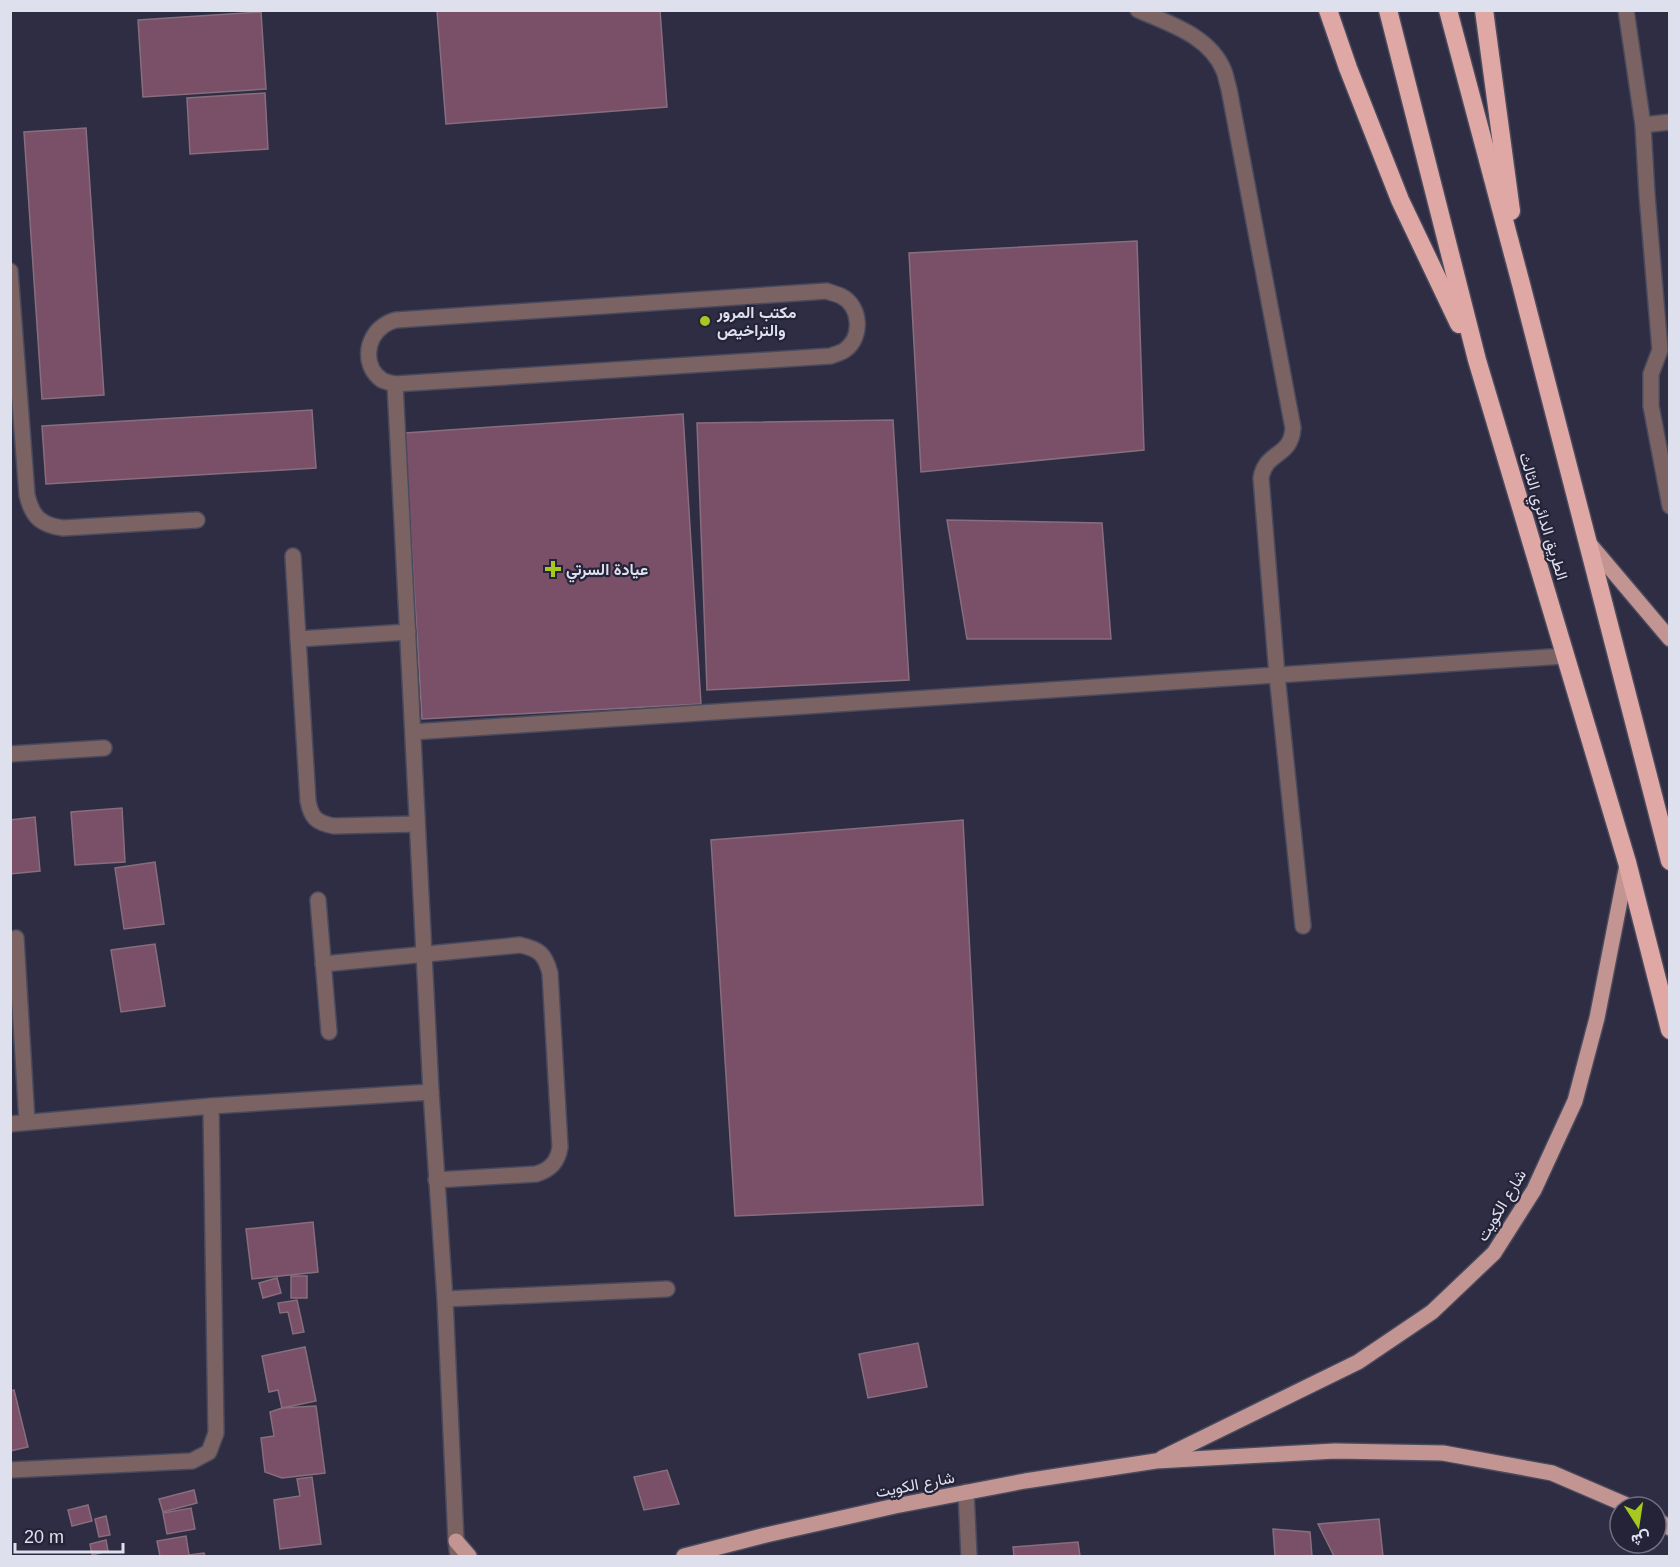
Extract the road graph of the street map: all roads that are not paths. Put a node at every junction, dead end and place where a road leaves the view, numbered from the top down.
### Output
1 (1138, 10) edge
2 (1328, 10) edge
3 (1388, 10) edge
4 (1448, 10) edge
5 (1484, 10) edge
6 (1626, 10) edge
7 (1670, 122) edge
8 (1643, 124) junction
9 (10, 270) edge
10 (1521, 284) junction
11 (1665, 350) edge
12 (1477, 360) junction
13 (395, 384) junction
14 (15, 388) edge
15 (1670, 506) edge
16 (197, 520) dead end
17 (1588, 541) junction
18 (293, 556) dead end
19 (408, 632) junction
20 (298, 639) junction
21 (1670, 639) edge
22 (1565, 656) junction
23 (1277, 675) junction
24 (413, 732) junction
25 (104, 748) dead end
26 (10, 754) edge
27 (417, 824) junction
28 (1670, 861) edge
29 (1627, 862) junction
30 (318, 900) dead end
31 (1303, 926) dead end
32 (16, 939) dead end
33 (424, 954) junction
34 (323, 964) junction
35 (1670, 1030) edge
36 (329, 1032) dead end
37 (431, 1092) junction
38 (211, 1106) junction
39 (27, 1122) junction
40 (10, 1124) edge
41 (436, 1180) junction
42 (667, 1289) dead end
43 (445, 1299) junction
44 (1156, 1461) junction
45 (10, 1470) edge
46 (966, 1492) junction
47 (1608, 1497) edge
48 (457, 1549) edge
49 (469, 1557) edge
50 (684, 1557) edge
51 (969, 1557) edge

1 - 23 street
2 - 12 highway
3 - 12 highway, الطريق الدائري الثالث
4 - 10 highway, الطريق الدائري الثالث
5 - 10 highway
6 - 8 street
7 - 8 street
8 - 11 street
9 - 14 street
10 - 17 highway, الطريق الدائري الثالث
11 - 15 street
12 - 22 highway, الطريق الدائري الثالث
13 - 13 street
13 - 19 street
14 - 16 street
17 - 21 main road
17 - 28 highway, الطريق الدائري الثالث
18 - 20 street
19 - 20 street
19 - 24 street
20 - 27 street
22 - 23 street
22 - 29 highway, الطريق الدائري الثالث
23 - 24 street
23 - 31 street
24 - 27 street
25 - 26 street
27 - 33 street
29 - 35 highway, الطريق الدائري الثالث
29 - 44 main road, شارع الكويت
30 - 34 street
32 - 39 street
33 - 34 street
33 - 37 street
33 - 41 street
34 - 36 street
37 - 38 street
37 - 41 street
38 - 39 street
38 - 45 street
39 - 40 street
41 - 43 street
42 - 43 street
43 - 48 street
44 - 46 main road, شارع الكويت
44 - 47 main road, شارع الكويت
46 - 50 main road, شارع الكويت
46 - 51 street
48 - 49 main road

